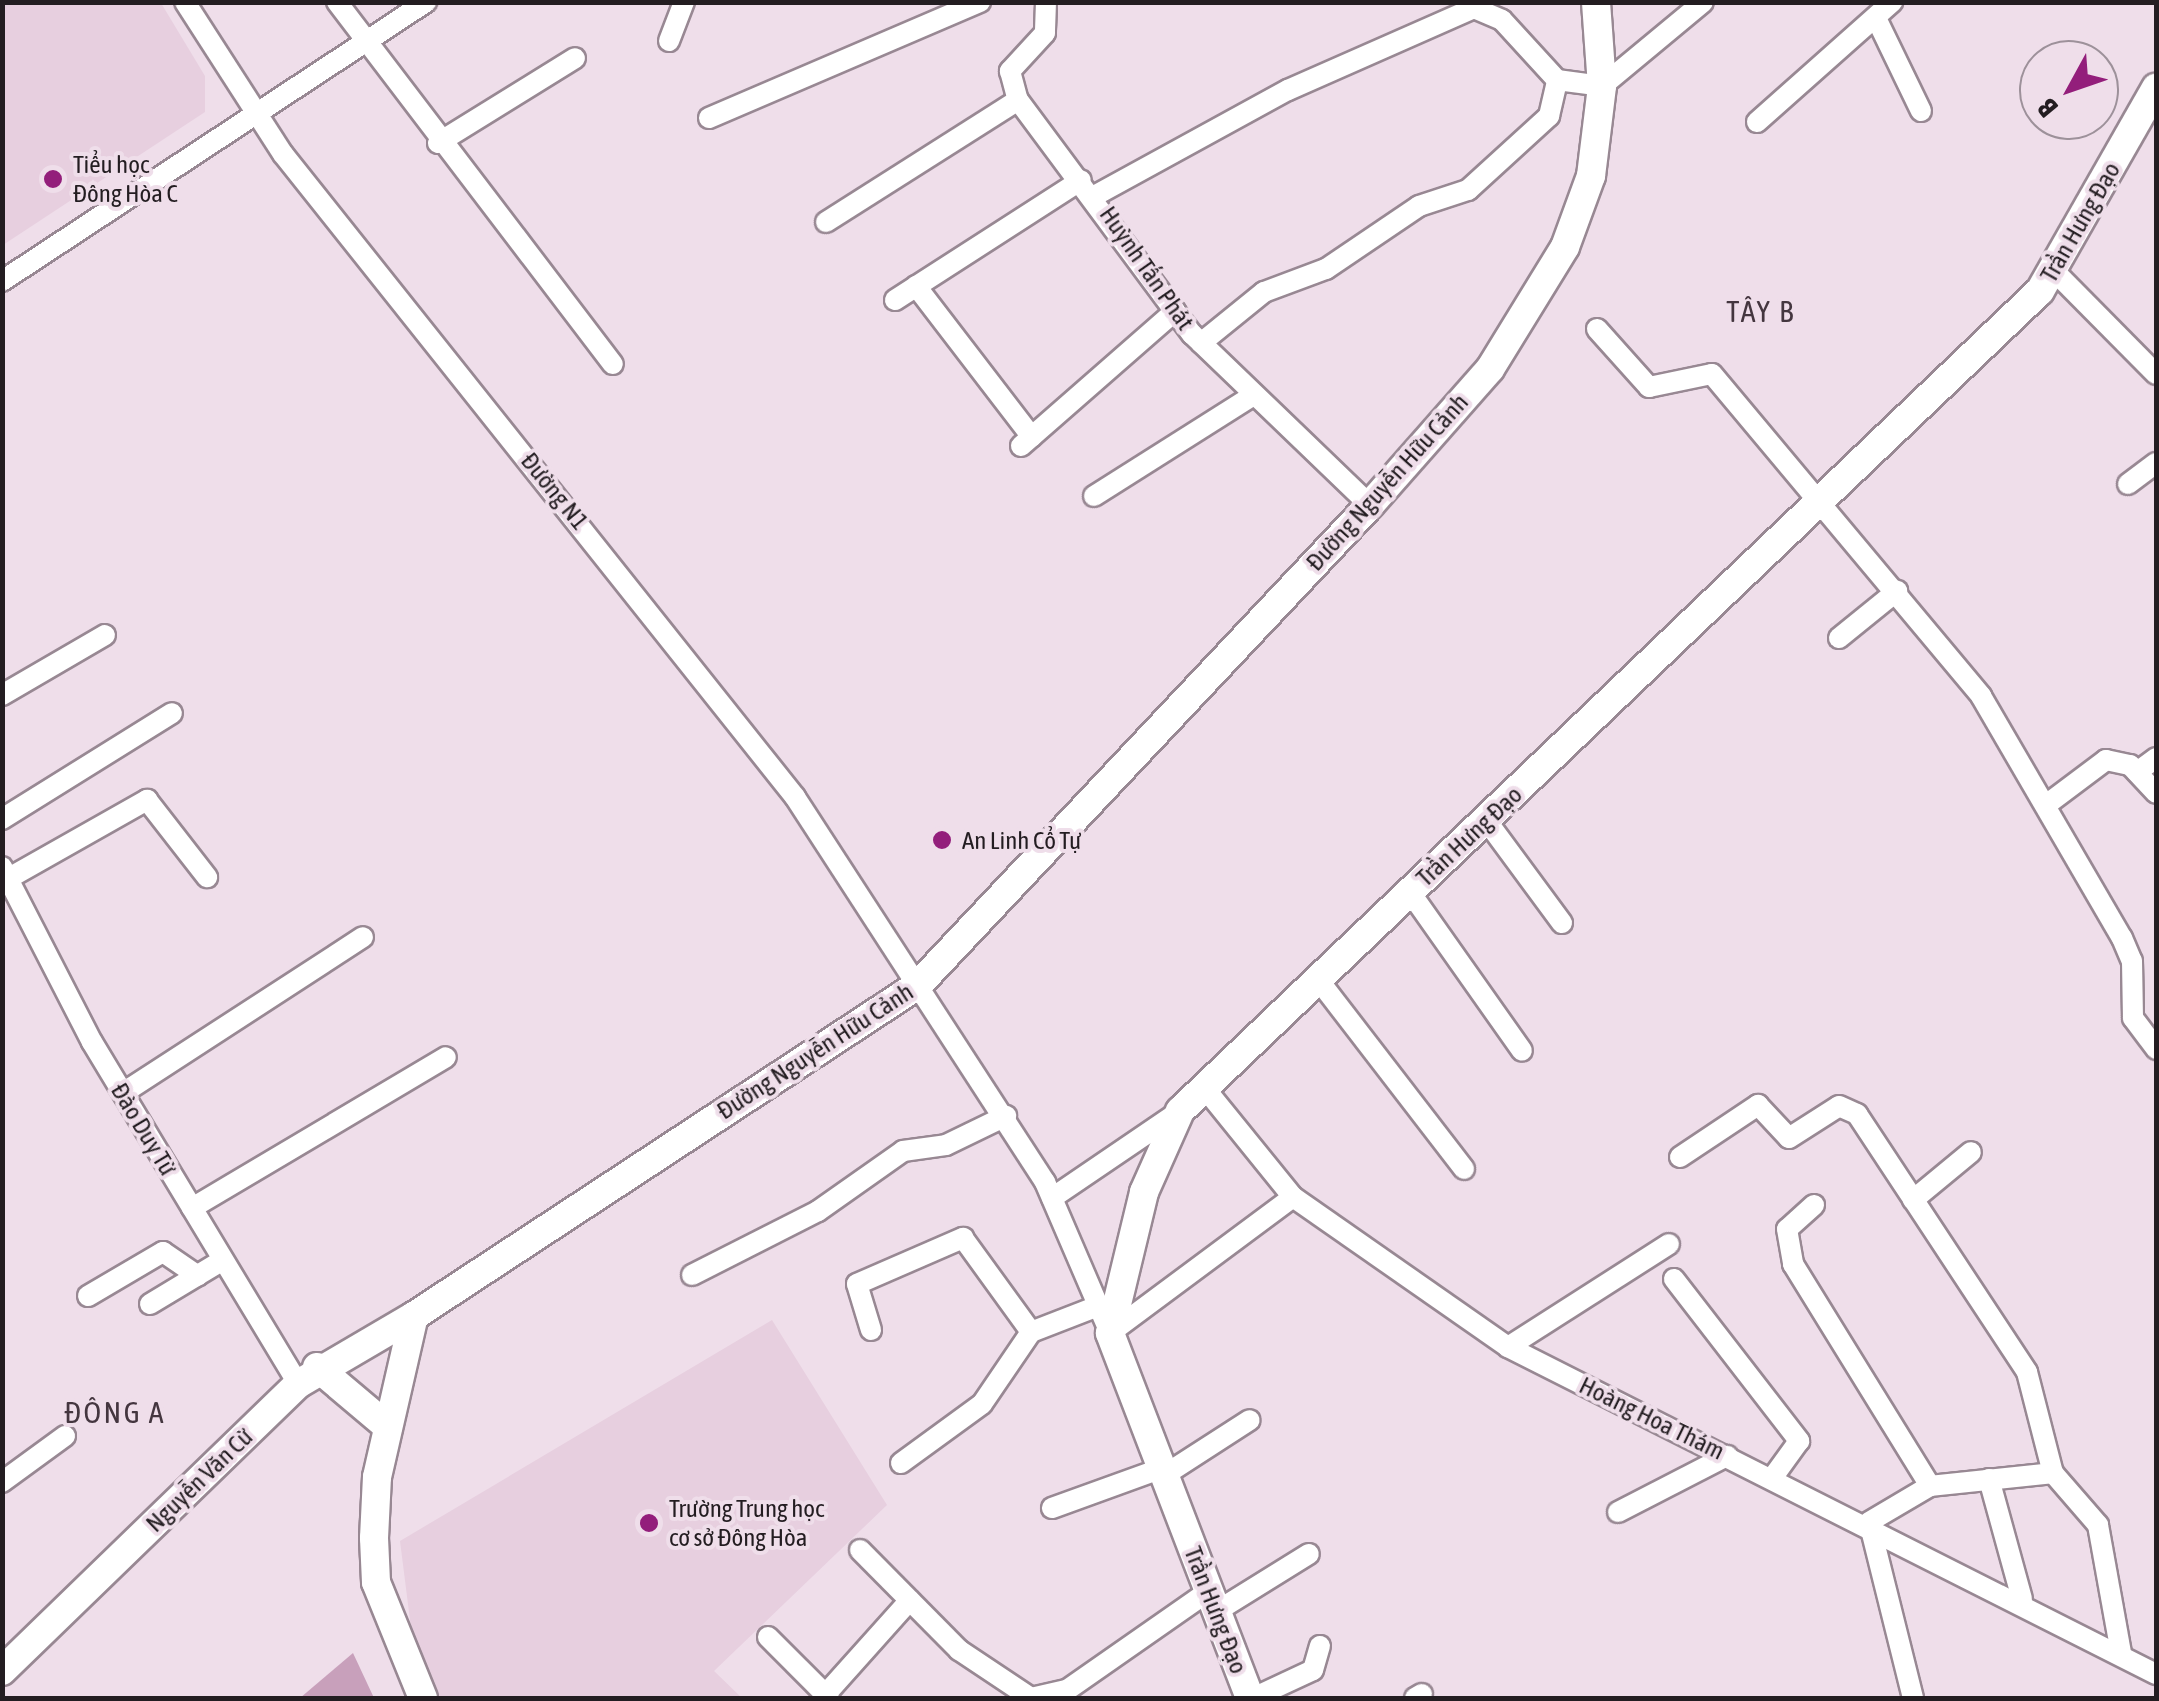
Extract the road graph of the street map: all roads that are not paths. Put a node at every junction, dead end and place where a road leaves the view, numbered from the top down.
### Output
1 (185, 2) edge
2 (337, 2) edge
3 (426, 2) edge
4 (684, 2) edge
5 (980, 2) edge
6 (1046, 2) edge
7 (1596, 2) edge
8 (1704, 2) edge
9 (1892, 2) edge
10 (952, 8) edge
11 (1877, 20) junction
12 (669, 42) dead end
13 (362, 45) junction
14 (575, 58) dead end
15 (1557, 80) junction
16 (1602, 86) junction
17 (2156, 88) edge
18 (1018, 100) junction
19 (1921, 112) dead end
20 (254, 115) junction
21 (709, 118) dead end
22 (2149, 119) edge
23 (1757, 122) dead end
24 (438, 144) junction
25 (1089, 187) junction
26 (826, 222) dead end
27 (2056, 273) junction
28 (2, 281) edge
29 (916, 286) junction
30 (895, 300) dead end
31 (1175, 311) junction
32 (1598, 329) dead end
33 (1201, 343) junction
34 (613, 364) dead end
35 (2156, 374) edge
36 (1254, 395) junction
37 (2156, 463) edge
38 (2128, 484) dead end
39 (1094, 496) dead end
40 (1824, 498) junction
41 (1370, 504) junction
42 (1897, 591) junction
43 (106, 635) dead end
44 (1839, 638) dead end
45 (2, 695) edge
46 (172, 714) dead end
47 (2156, 758) edge
48 (2137, 772) junction
49 (2156, 792) edge
50 (2046, 805) junction
51 (2, 819) edge
52 (1486, 820) junction
53 (6, 872) edge
54 (207, 877) dead end
55 (1410, 892) junction
56 (1562, 923) dead end
57 (362, 937) dead end
58 (1318, 978) junction
59 (918, 985) junction
60 (2156, 1049) edge
61 (1522, 1050) dead end
62 (446, 1056) dead end
63 (1203, 1086) junction
64 (123, 1093) junction
65 (1180, 1111) junction
66 (1006, 1116) junction
67 (1970, 1152) dead end
68 (1680, 1158) dead end
69 (1464, 1169) dead end
70 (1293, 1196) junction
71 (1052, 1198) junction
72 (1914, 1200) junction
73 (1814, 1205) dead end
74 (192, 1208) junction
75 (1669, 1244) dead end
76 (224, 1260) junction
77 (692, 1275) dead end
78 (198, 1276) junction
79 (1674, 1279) dead end
80 (88, 1296) dead end
81 (150, 1304) dead end
82 (1098, 1306) junction
83 (414, 1316) junction
84 (872, 1330) dead end
85 (1031, 1332) junction
86 (1110, 1333) junction
87 (1508, 1346) junction
88 (307, 1376) junction
89 (1250, 1420) dead end
90 (388, 1427) junction
91 (66, 1436) dead end
92 (1728, 1456) junction
93 (901, 1463) dead end
94 (1161, 1472) junction
95 (2053, 1473) junction
96 (1774, 1477) junction
97 (1988, 1479) junction
98 (2, 1482) edge
99 (1930, 1486) junction
100 (1052, 1508) dead end
101 (1618, 1512) dead end
102 (1869, 1522) junction
103 (860, 1550) dead end
104 (1309, 1554) dead end
105 (2022, 1599) junction
106 (910, 1600) junction
107 (1213, 1601) junction
108 (768, 1638) dead end
109 (1320, 1646) dead end
110 (2121, 1653) junction
111 (5, 1663) edge
112 (2156, 1674) edge
113 (827, 1697) edge
114 (423, 1698) edge
115 (1252, 1698) edge
116 (1913, 1698) edge

1 - 20 street, Đường N1
2 - 13 street
3 - 13 street
4 - 12 street
5 - 10 street
6 - 18 street
7 - 16 street, Đường Nguyễn Hữu Cảnh
8 - 16 street
9 - 11 street
10 - 21 street
11 - 19 street
11 - 23 street
13 - 20 street
13 - 24 street
14 - 24 street
15 - 16 street
15 - 25 street
15 - 33 street
16 - 41 street, Đường Nguyễn Hữu Cảnh
17 - 22 street, Trần Hưng Đạo
18 - 25 street, Huỳnh Tấn Phát
18 - 26 street
20 - 28 street
20 - 59 street, Đường N1
22 - 27 street, Trần Hưng Đạo
24 - 34 street
25 - 29 street
25 - 31 street, Huỳnh Tấn Phát
27 - 35 street
27 - 40 street, Trần Hưng Đạo
29 - 30 street
29 - 31 street
31 - 33 street, Huỳnh Tấn Phát
32 - 40 street
33 - 36 street, Huỳnh Tấn Phát
36 - 39 street
36 - 41 street, Huỳnh Tấn Phát
37 - 38 street
40 - 42 street
40 - 52 street, Trần Hưng Đạo
41 - 59 street, Đường Nguyễn Hữu Cảnh
42 - 44 street
42 - 50 street
43 - 45 street
46 - 51 street
47 - 48 street
48 - 49 street
48 - 50 street
50 - 60 street
52 - 55 street, Trần Hưng Đạo
52 - 56 street
53 - 54 street
53 - 64 street, Đào Duy Từ
55 - 58 street, Trần Hưng Đạo
55 - 61 street
57 - 64 street
58 - 63 street, Trần Hưng Đạo
58 - 69 street
59 - 66 street, Đường N1
59 - 83 street, Đường Nguyễn Hữu Cảnh
62 - 74 street
63 - 65 street, Trần Hưng Đạo
63 - 70 street, Hoàng Hoa Thám
64 - 74 street, Đào Duy Từ
65 - 71 street
65 - 86 street, Trần Hưng Đạo
66 - 71 street, Đường N1
66 - 77 street
67 - 72 street
68 - 72 street
70 - 86 street
70 - 87 street, Hoàng Hoa Thám
71 - 82 street, Đường N1
72 - 95 street
73 - 99 street
74 - 76 street, Đào Duy Từ
75 - 87 street
76 - 78 street
76 - 88 street, Đào Duy Từ
78 - 80 street
78 - 81 street
79 - 96 street
82 - 85 street
82 - 86 street, Đường N1
83 - 88 street, Nguyễn Văn Cừ
83 - 90 street
84 - 85 street
85 - 93 street
86 - 94 street, Trần Hưng Đạo
87 - 92 street, Hoàng Hoa Thám
88 - 90 street
88 - 111 street, Nguyễn Văn Cừ
89 - 94 street
90 - 114 street
91 - 98 street
92 - 96 street, Hoàng Hoa Thám
92 - 101 street
94 - 100 street
94 - 107 street, Trần Hưng Đạo
95 - 97 street
95 - 110 street
96 - 102 street, Hoàng Hoa Thám
97 - 99 street
97 - 105 street
99 - 102 street
102 - 105 street, Hoàng Hoa Thám
102 - 116 street
103 - 106 street
104 - 107 street
105 - 110 street, Hoàng Hoa Thám
106 - 107 street
106 - 113 street
107 - 115 street, Trần Hưng Đạo
108 - 113 street
109 - 115 street
110 - 112 street, Hoàng Hoa Thám

